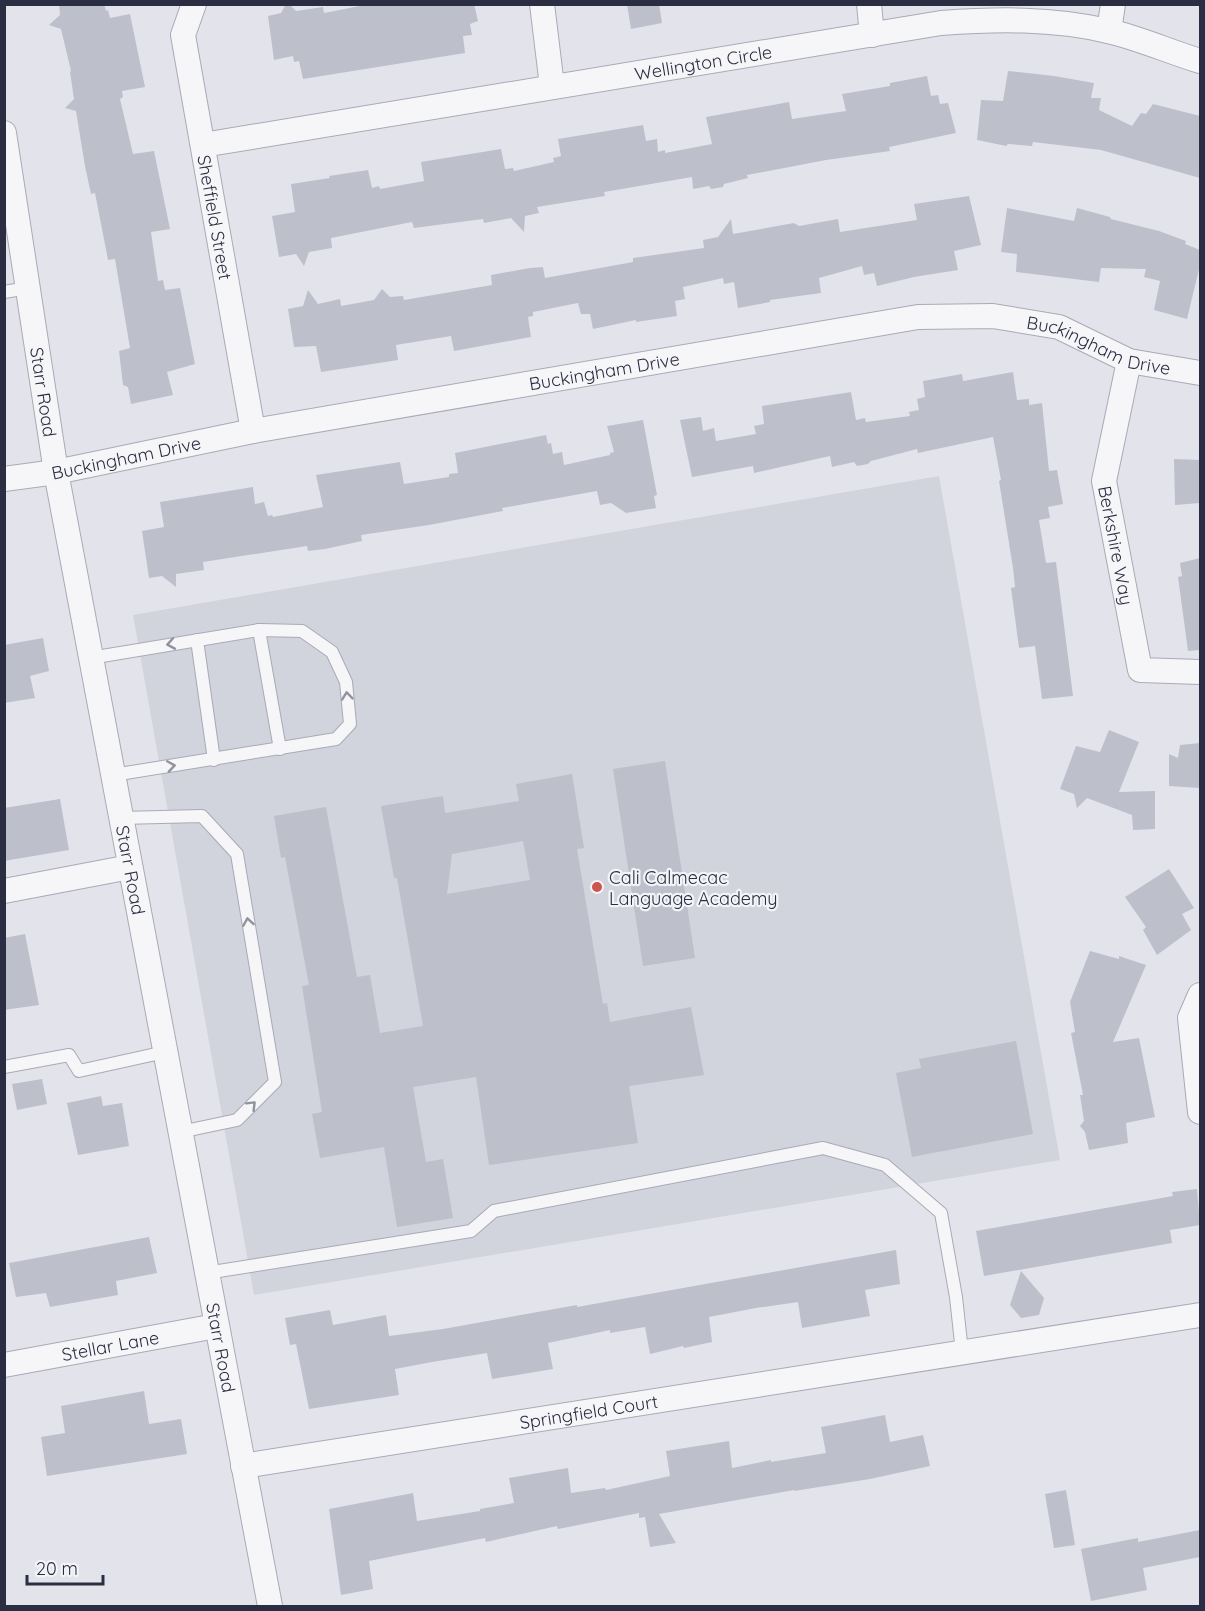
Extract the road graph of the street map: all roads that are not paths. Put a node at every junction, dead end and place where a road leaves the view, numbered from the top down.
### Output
1 (194, 4) edge
2 (542, 4) edge
3 (869, 4) edge
4 (1113, 4) edge
5 (1109, 31) junction
6 (872, 35) junction
7 (1200, 61) edge
8 (552, 86) junction
9 (4, 133) edge
10 (203, 145) junction
11 (28, 288) junction
12 (4, 292) edge
13 (1129, 361) junction
14 (1200, 373) edge
15 (253, 431) junction
16 (57, 472) junction
17 (4, 479) edge
18 (258, 630) junction
19 (197, 640) junction
20 (90, 658) junction
21 (1200, 672) edge
22 (280, 749) junction
23 (214, 760) junction
24 (113, 776) junction
25 (121, 818) junction
26 (130, 867) junction
27 (4, 891) edge
28 (1200, 995) edge
29 (165, 1052) junction
30 (4, 1067) edge
31 (1200, 1112) edge
32 (180, 1132) junction
33 (206, 1273) junction
34 (1200, 1315) edge
35 (216, 1326) junction
36 (962, 1352) junction
37 (4, 1365) edge
38 (243, 1466) junction
39 (270, 1606) edge

1 - 10 street, Sheffield Street
2 - 8 street
3 - 6 street
4 - 5 street
5 - 6 street, Wellington Circle
5 - 7 street, Wellington Circle
6 - 8 street, Wellington Circle
8 - 10 street, Wellington Circle
9 - 11 street, Starr Road
10 - 15 street, Sheffield Street
11 - 12 lane
11 - 16 street, Starr Road
13 - 14 street, Buckingham Drive
13 - 15 street, Buckingham Drive
13 - 21 street, Berkshire Way
15 - 16 street, Buckingham Drive
16 - 17 street, Buckingham Drive
16 - 20 street, Starr Road
18 - 19 lane
18 - 22 lane
22 -> 18 lane
19 -> 20 lane
19 - 23 lane
20 - 24 street, Starr Road
22 - 23 lane
24 -> 23 lane
24 - 25 street, Starr Road
25 - 26 street, Starr Road
32 -> 25 lane
26 - 27 street
26 - 29 street, Starr Road
28 - 31 street
29 - 30 lane
29 - 32 street, Starr Road
32 - 33 street, Starr Road
33 - 35 street, Starr Road
33 - 36 lane
34 - 36 street, Springfield Court
35 - 37 street, Stellar Lane
35 - 38 street, Starr Road
36 - 38 street, Springfield Court
38 - 39 street, Starr Road

